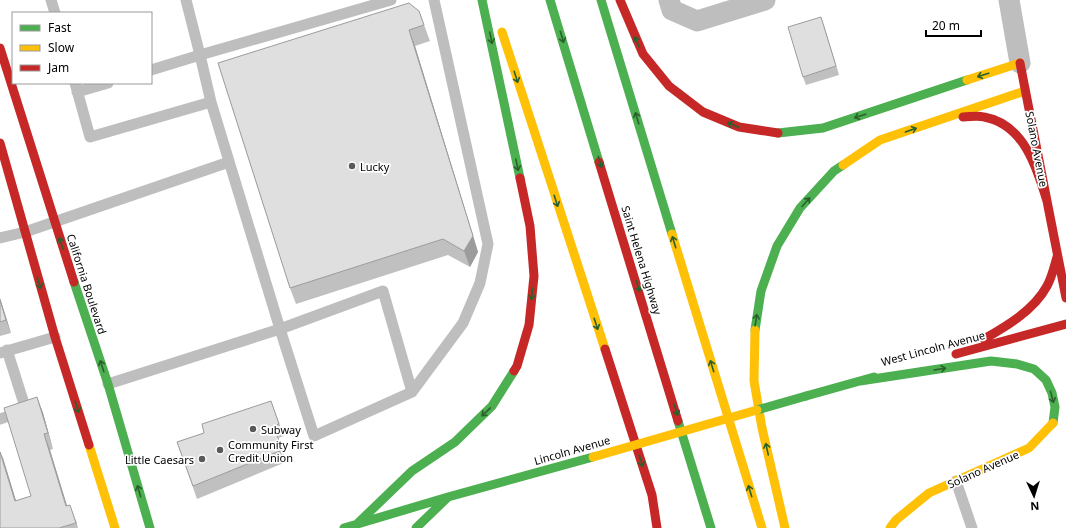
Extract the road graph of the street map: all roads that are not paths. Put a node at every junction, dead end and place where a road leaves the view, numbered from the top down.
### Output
1 (51, 0) edge
2 (186, 0) edge
3 (390, 0) edge
4 (434, 0) edge
5 (482, 0) edge
6 (550, 0) edge
7 (601, 0) edge
8 (620, 0) edge
9 (668, 0) edge
10 (765, 0) edge
11 (1009, 0) edge
12 (55, 12) edge
13 (499, 22) dead end
14 (0, 48) edge
15 (200, 55) junction
16 (1020, 63) junction
17 (152, 70) edge
18 (102, 84) edge
19 (76, 88) edge
20 (1025, 91) junction
21 (211, 102) junction
22 (932, 122) junction
23 (0, 142) edge
24 (229, 162) junction
25 (1047, 201) junction
26 (54, 222) junction
27 (25, 232) junction
28 (0, 238) edge
29 (1057, 256) junction
30 (1066, 298) edge
31 (1066, 324) edge
32 (280, 329) junction
33 (55, 337) junction
34 (3, 352) edge
35 (934, 360) dead end
36 (860, 381) junction
37 (108, 384) junction
38 (412, 392) junction
39 (806, 396) joint
40 (1066, 400) edge
41 (0, 419) edge
42 (1053, 424) junction
43 (956, 481) junction
44 (448, 497) junction
45 (357, 524) junction
46 (115, 528) edge
47 (150, 528) edge
48 (344, 528) edge
49 (416, 528) edge
50 (657, 528) edge
51 (711, 528) edge
52 (762, 528) edge
53 (784, 528) edge
54 (890, 528) edge
55 (972, 528) edge

1 - 12 lane
2 - 15 lane
3 - 15 lane
4 - 38 lane
5 -> 45 main road
6 -> 51 main road, Saint Helena Highway
52 -> 7 main road
16 -> 8 main road
9 - 10 street
11 - 16 street, Solano Avenue
13 -> 50 main road
14 - 26 main road, California Boulevard
15 - 17 lane
15 - 21 lane
16 - 20 main road, Solano Avenue
18 - 19 lane
19 - 21 lane
20 - 22 main road
20 - 25 main road, Solano Avenue
21 - 24 lane
22 - 25 main road
53 -> 22 main road
23 - 27 main road
24 - 26 lane
24 - 32 lane
25 - 29 main road, Solano Avenue
26 - 27 lane
37 -> 26 main road, California Boulevard
27 - 28 lane
27 -> 33 main road
29 - 30 main road, Solano Avenue
29 - 31 main road, West Lincoln Avenue
32 - 37 lane
32 - 38 lane
32 - 38 lane
33 - 34 lane
33 -> 46 main road
34 - 41 lane
35 - 36 main road, West Lincoln Avenue
36 - 39 main road, West Lincoln Avenue
36 -> 42 main road
47 -> 37 main road, California Boulevard
39 - 44 main road, Lincoln Avenue, bridge
40 - 42 street, Solano Avenue
42 - 43 main road, Solano Avenue
43 - 54 main road, Solano Avenue
43 - 55 lane
44 - 45 main road, Lincoln Avenue
44 - 49 main road
45 - 48 main road, Lincoln Avenue

